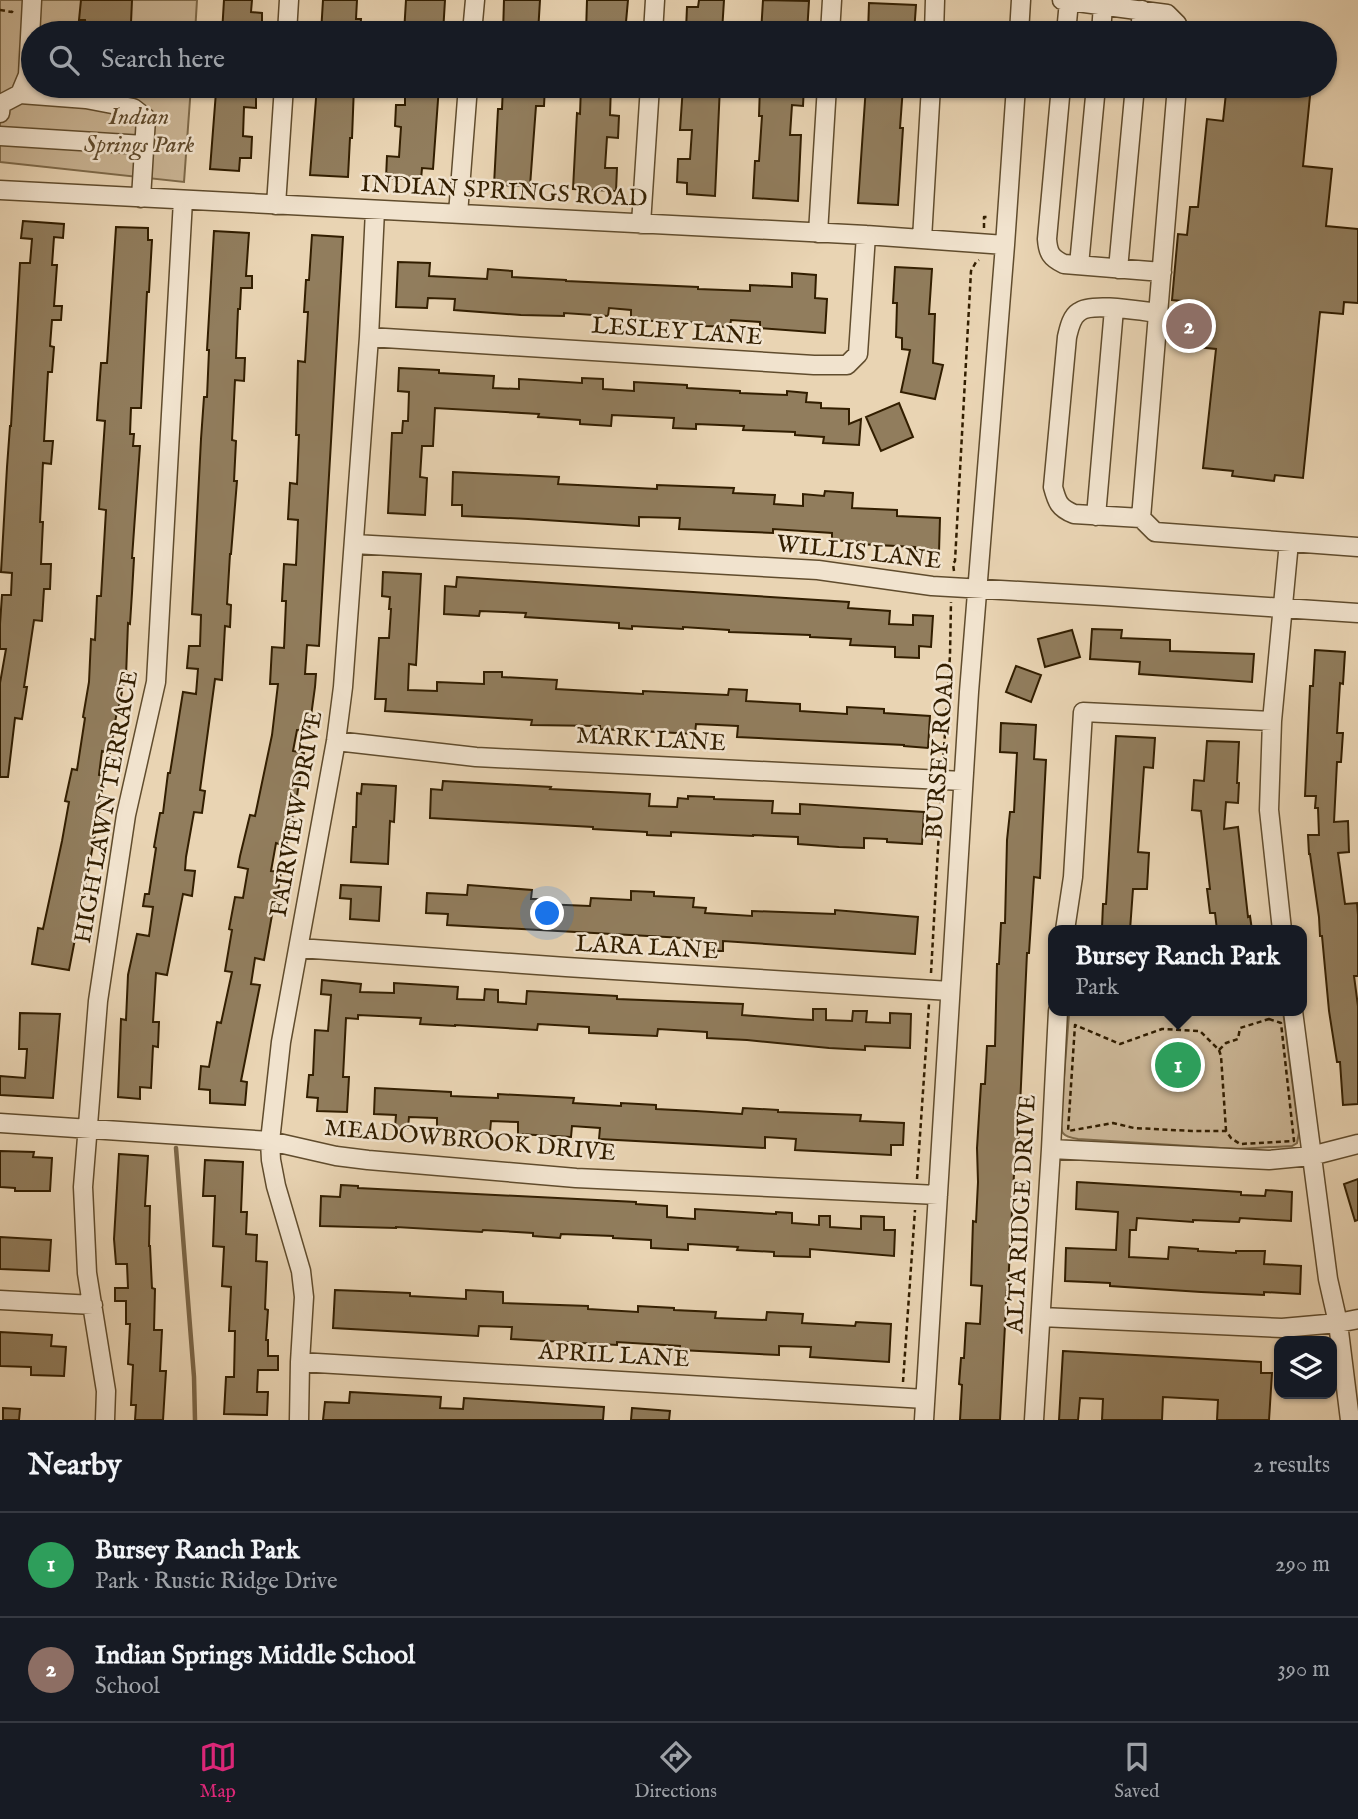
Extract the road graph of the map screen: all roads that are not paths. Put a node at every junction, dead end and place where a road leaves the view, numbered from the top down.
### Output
1 (32, 0) edge
2 (289, 0) edge
3 (475, 0) edge
4 (655, 0) edge
5 (832, 0) edge
6 (935, 0) edge
7 (1021, 0) edge
8 (1066, 1) edge
9 (1103, 5) junction
10 (1142, 10) junction
11 (31, 21) edge
12 (288, 21) edge
13 (473, 21) edge
14 (654, 21) edge
15 (831, 21) edge
16 (934, 21) edge
17 (1020, 21) edge
18 (1066, 21) edge
19 (1102, 21) edge
20 (1141, 21) edge
21 (1174, 21) edge
22 (20, 94) edge
23 (73, 98) edge
24 (283, 98) edge
25 (467, 98) edge
26 (649, 98) edge
27 (826, 98) edge
28 (930, 98) edge
29 (1015, 98) edge
30 (1060, 98) edge
31 (1095, 98) edge
32 (1134, 98) edge
33 (1176, 98) edge
34 (0, 104) edge
35 (0, 113) edge
36 (0, 136) edge
37 (144, 145) junction
38 (0, 190) edge
39 (141, 198) junction
40 (183, 200) junction
41 (276, 205) junction
42 (375, 210) junction
43 (458, 214) junction
44 (642, 224) junction
45 (818, 233) junction
46 (866, 235) junction
47 (922, 239) junction
48 (1005, 245) junction
49 (1079, 265) junction
50 (1118, 268) junction
51 (1162, 272) junction
52 (1114, 309) junction
53 (1158, 313) junction
54 (369, 337) junction
55 (1096, 516) junction
56 (1141, 518) junction
57 (1289, 542) junction
58 (354, 544) junction
59 (1358, 547) edge
60 (976, 589) junction
61 (1282, 608) junction
62 (1358, 613) edge
63 (1272, 721) junction
64 (336, 741) junction
65 (963, 781) junction
66 (1066, 925) edge
67 (1281, 925) edge
68 (299, 948) junction
69 (950, 991) junction
70 (1058, 1016) edge
71 (1294, 1016) edge
72 (0, 1123) edge
73 (88, 1128) junction
74 (270, 1141) junction
75 (1358, 1144) edge
76 (1051, 1149) junction
77 (1311, 1156) junction
78 (937, 1195) junction
79 (0, 1300) edge
80 (93, 1305) junction
81 (1041, 1317) junction
82 (1358, 1319) edge
83 (1338, 1323) junction
84 (300, 1362) junction
85 (925, 1399) junction
86 (105, 1420) edge
87 (299, 1420) edge
88 (923, 1420) edge
89 (1034, 1420) edge
90 (1350, 1420) edge

1 - 11 street
2 - 12 street
3 - 13 street
4 - 14 street
5 - 15 street
6 - 16 street
7 - 17 street
8 - 9 street
8 - 18 street
9 - 10 street
9 - 19 street
10 - 20 street
10 - 21 street
22 - 34 street
23 - 37 street
24 - 41 street
25 - 43 street
26 - 44 street
27 - 45 street
28 - 47 street
29 - 48 street, BURSEY ROAD
30 - 49 street
31 - 49 street
32 - 50 street
33 - 51 street
34 - 35 street
36 - 37 street
37 - 39 street
38 - 39 street, INDIAN SPRINGS ROAD
39 - 40 street, INDIAN SPRINGS ROAD
40 - 41 street, INDIAN SPRINGS ROAD
40 - 73 street, HIGH LAWN TERRACE
41 - 42 street, INDIAN SPRINGS ROAD
42 - 43 street, INDIAN SPRINGS ROAD
42 - 54 street, FAIRVIEW DRIVE
43 - 44 street, INDIAN SPRINGS ROAD
44 - 45 street, INDIAN SPRINGS ROAD
45 - 46 street, INDIAN SPRINGS ROAD
46 - 47 street, INDIAN SPRINGS ROAD
46 - 54 street, LESLEY LANE
47 - 48 street, INDIAN SPRINGS ROAD
48 - 60 street, BURSEY ROAD
49 - 50 street
50 - 51 street
51 - 53 street
52 - 53 street
52 - 55 street
52 - 55 street
53 - 56 street
54 - 58 street, FAIRVIEW DRIVE
55 - 56 street
56 - 57 street
57 - 59 street
57 - 61 street
58 - 60 street, WILLIS LANE
58 - 64 street, FAIRVIEW DRIVE
60 - 61 street, WILLIS LANE
60 - 65 street, BURSEY ROAD
61 - 62 street, WILLIS LANE
61 - 63 street
63 - 66 street
63 - 67 street
64 - 65 street, MARK LANE
64 - 68 street, FAIRVIEW DRIVE
65 - 69 street, BURSEY ROAD
68 - 69 street, LARA LANE
68 - 74 street, FAIRVIEW DRIVE
69 - 78 street, BURSEY ROAD
70 - 76 street, ALTA RIDGE DRIVE
71 - 77 street
72 - 73 street, MEADOWBROOK DRIVE
73 - 74 street, MEADOWBROOK DRIVE
73 - 80 street, HIGH LAWN TERRACE
74 - 78 street, MEADOWBROOK DRIVE
74 - 84 street, FAIRVIEW DRIVE
75 - 77 street
76 - 77 street
76 - 81 street, ALTA RIDGE DRIVE
77 - 83 street
78 - 85 street, BURSEY ROAD
79 - 80 street
80 - 86 street, HIGH LAWN TERRACE
81 - 83 street
81 - 89 street, ALTA RIDGE DRIVE
82 - 83 street
83 - 90 street
84 - 85 street, APRIL LANE
84 - 87 street, FAIRVIEW DRIVE
85 - 88 street, BURSEY ROAD

